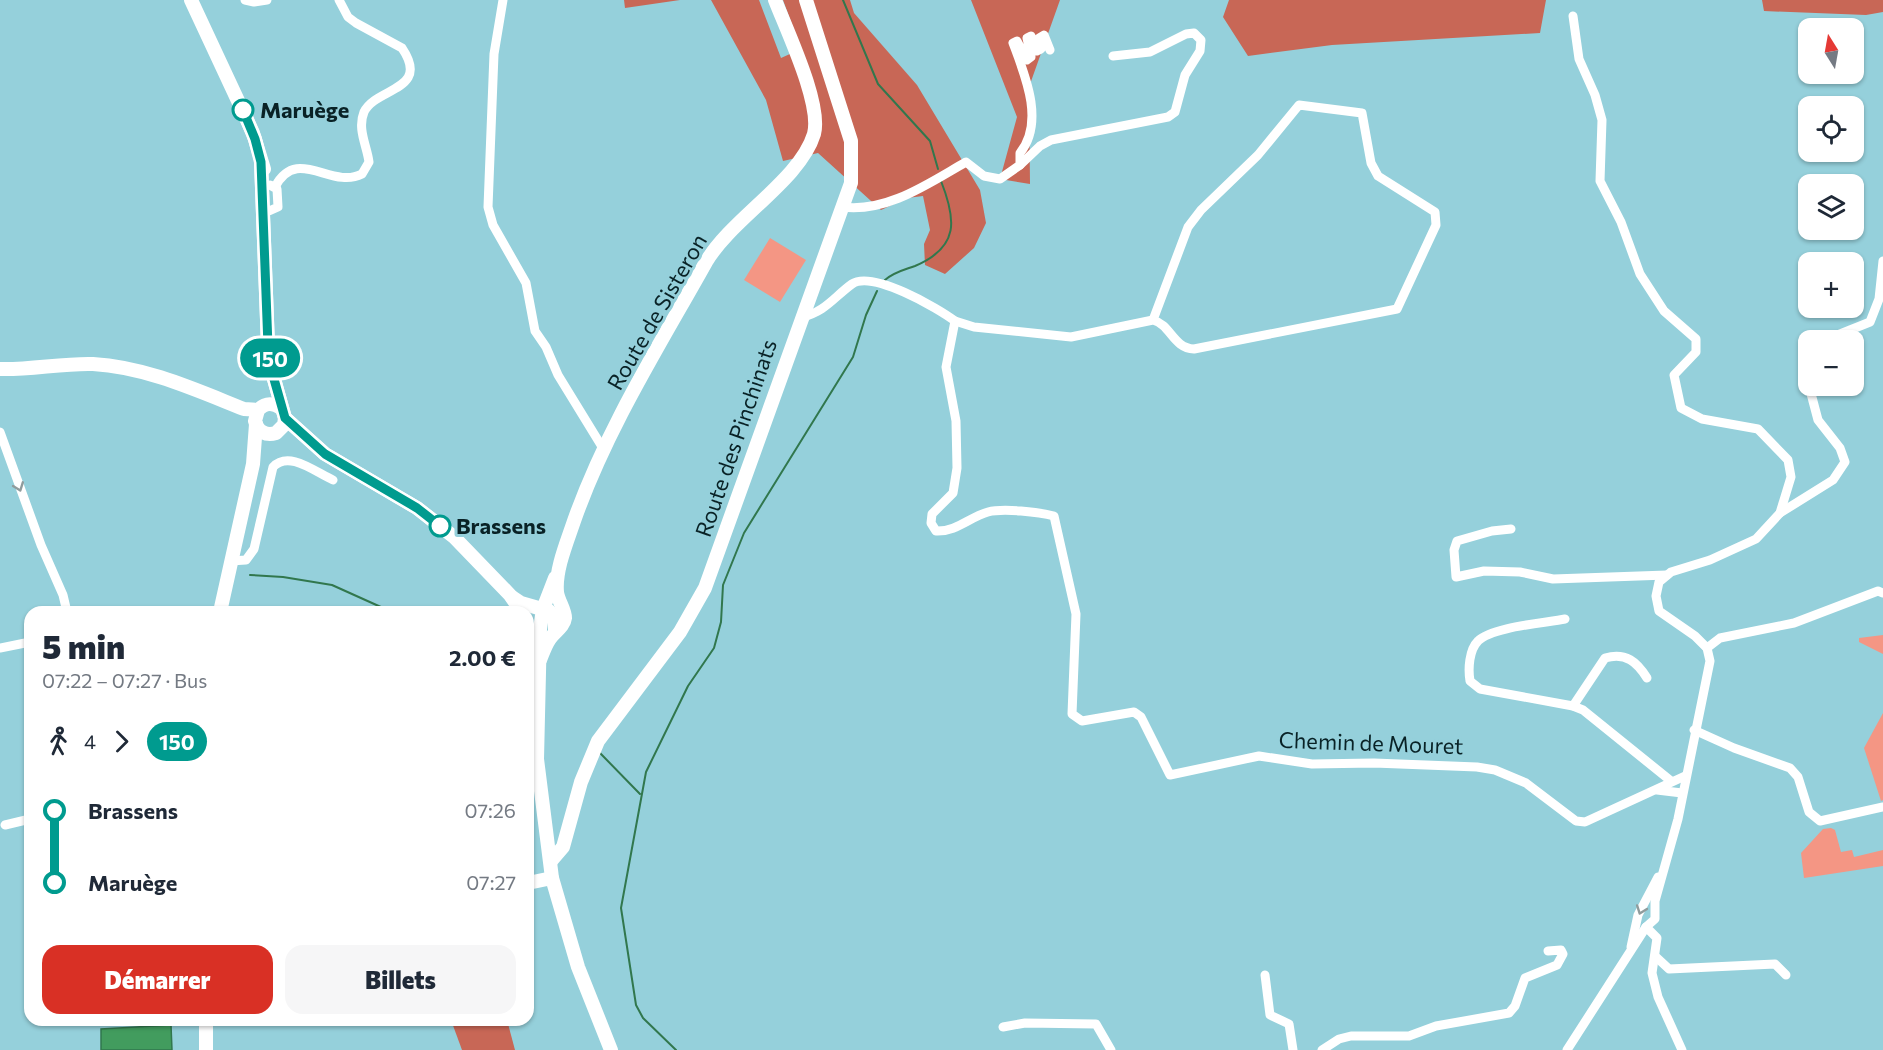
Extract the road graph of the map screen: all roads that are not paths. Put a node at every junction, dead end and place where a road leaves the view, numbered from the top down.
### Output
1 (191, 0) edge
2 (245, 0) edge
3 (267, 0) edge
4 (339, 0) edge
5 (503, 0) edge
6 (775, 0) edge
7 (806, 0) edge
8 (1573, 16) dead end
9 (1050, 50) dead end
10 (1113, 56) dead end
11 (1020, 165) junction
12 (269, 187) junction
13 (842, 207) junction
14 (1883, 261) edge
15 (802, 317) junction
16 (1153, 320) junction
17 (955, 321) junction
18 (1850, 330) edge
19 (0, 369) edge
20 (272, 372) junction
21 (0, 376) edge
22 (1812, 396) edge
23 (259, 415) junction
24 (280, 423) junction
25 (0, 432) edge
26 (604, 450) junction
27 (327, 455) junction
28 (253, 464) junction
29 (1780, 513) junction
30 (1512, 529) dead end
31 (230, 561) junction
32 (561, 566) junction
33 (1667, 576) junction
34 (1883, 593) edge
35 (65, 606) edge
36 (221, 606) edge
37 (522, 606) edge
38 (536, 617) edge
39 (1565, 619) dead end
40 (559, 625) junction
41 (24, 643) edge
42 (0, 648) edge
43 (1707, 648) junction
44 (540, 660) junction
45 (1647, 678) dead end
46 (1573, 706) junction
47 (1694, 730) junction
48 (1685, 776) junction
49 (1671, 781) junction
50 (1657, 790) junction
51 (1682, 793) junction
52 (1883, 807) edge
53 (24, 820) edge
54 (5, 825) dead end
55 (551, 861) junction
56 (1663, 870) junction
57 (552, 878) junction
58 (534, 882) edge
59 (1646, 927) junction
60 (1548, 951) dead end
61 (1629, 954) junction
62 (1655, 956) junction
63 (1265, 975) dead end
64 (1786, 975) dead end
65 (206, 1026) edge
66 (1003, 1027) dead end
67 (206, 1050) edge
68 (611, 1050) edge
69 (1111, 1050) edge
70 (1293, 1050) edge
71 (1322, 1050) edge
72 (1568, 1050) edge
73 (1682, 1050) edge

1 - 12 main road
2 - 3 street
4 - 12 street
5 - 26 street
6 - 26 main road, Route de Sisteron
7 - 13 main road, Route des Pinchinats
8 - 29 street
9 - 11 street
10 - 11 street
11 - 13 street
12 - 20 main road
13 - 15 main road, Route des Pinchinats
14 - 18 street
15 - 17 street
15 - 55 main road, Route des Pinchinats
16 - 16 street
16 - 17 street
17 - 50 street, Chemin de Mouret
19 - 23 main road
20 - 23 main road
20 - 24 main road
21 - 23 main road
22 - 29 street
23 - 24 main road
23 - 24 main road
23 - 28 main road
24 - 27 main road
24 - 28 main road
25 -> 35 street
26 - 32 main road, Route de Sisteron
27 - 31 street
27 - 37 main road
28 - 31 main road
29 - 33 street
30 - 33 street
31 - 36 main road
32 - 38 main road, Route de Sisteron
32 - 40 main road, Route de Sisteron
33 - 43 street
34 - 43 street
38 - 40 main road
38 - 44 main road, Route de Sisteron
39 - 46 street
40 - 44 main road, Route de Sisteron
41 - 42 street
43 - 47 street
44 - 55 main road, Route de Sisteron
45 - 46 street
46 - 49 street
47 - 48 street
47 - 52 street
48 - 49 street
48 - 51 street
49 - 50 street
50 - 51 street
51 - 56 street
53 - 54 street
55 - 57 main road, Route de Sisteron
56 - 59 street
56 -> 61 street
57 - 58 main road
57 - 68 main road, Route de Sisteron
59 - 61 street
59 - 62 street
60 - 71 street
61 - 72 street
62 - 64 street
62 - 73 street
63 - 70 street
65 - 67 main road
66 - 69 street

